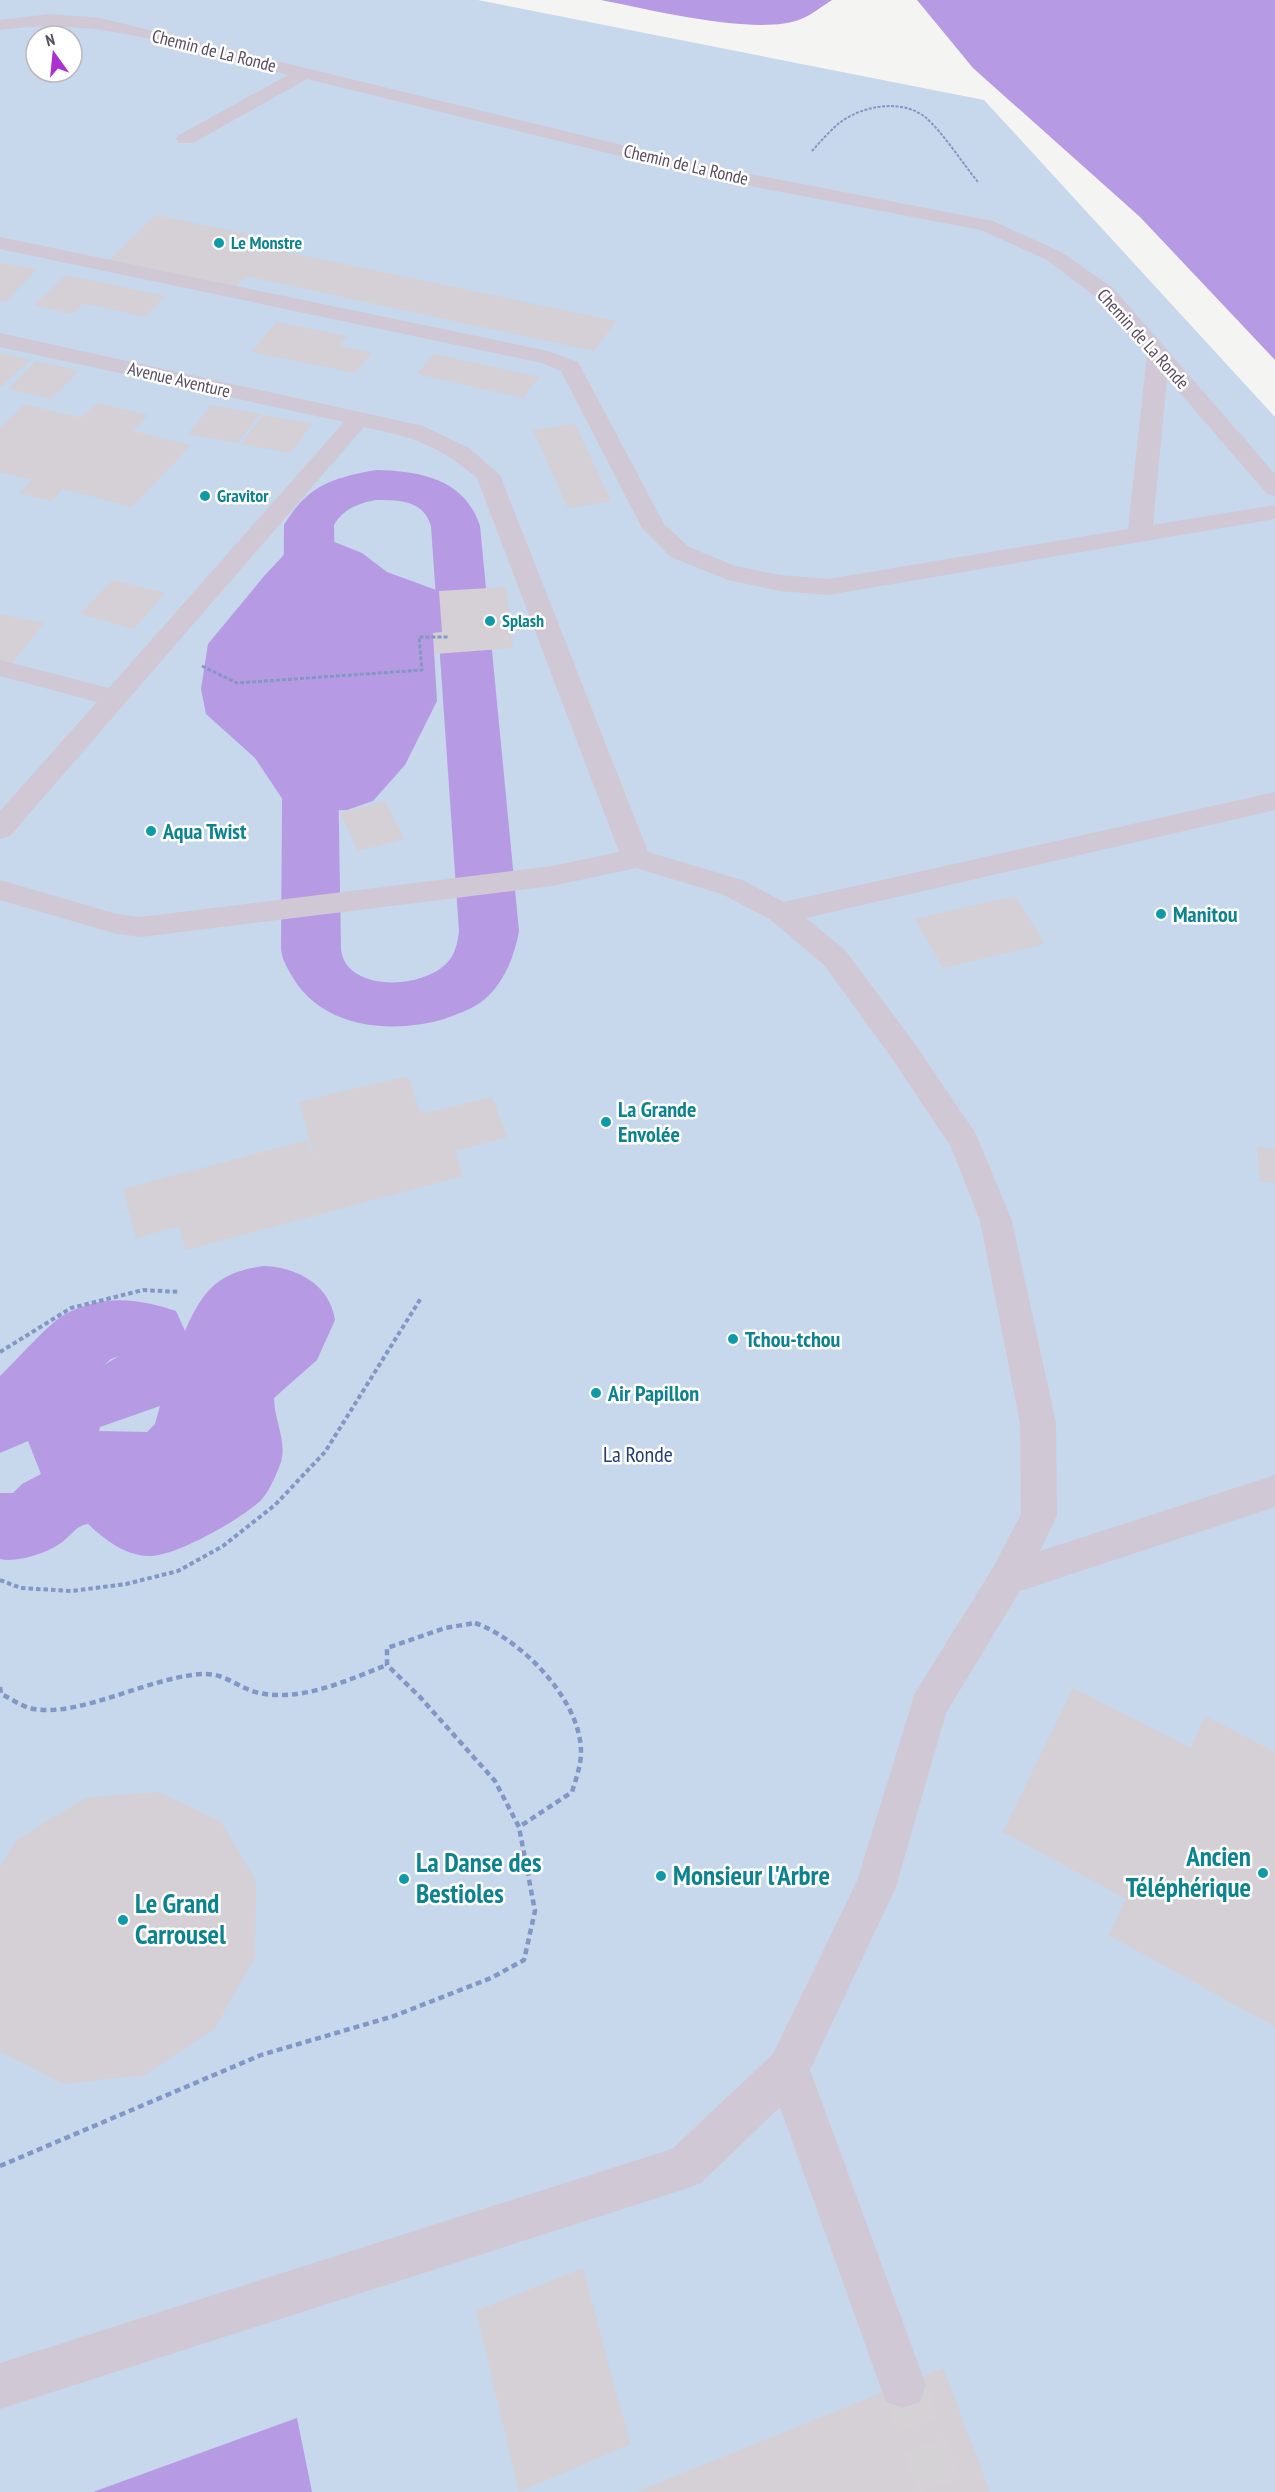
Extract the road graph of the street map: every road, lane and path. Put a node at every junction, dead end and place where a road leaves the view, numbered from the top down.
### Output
1 (0, 25) edge
2 (305, 73) junction
3 (186, 139) dead end
4 (774, 184) junction
5 (986, 225) junction
6 (0, 243) edge
7 (0, 340) edge
8 (1158, 353) junction
9 (358, 420) junction
10 (1275, 489) edge
11 (1275, 512) edge
12 (1140, 535) junction
13 (449, 637) dead end
14 (161, 645) junction
15 (0, 668) edge
16 (115, 698) junction
17 (1275, 801) edge
18 (0, 829) edge
19 (636, 858) junction
20 (0, 890) edge
21 (781, 913) junction
22 (180, 1292) dead end
23 (421, 1298) dead end
24 (0, 1352) edge
25 (1275, 1491) edge
26 (1007, 1578) junction
27 (0, 1580) edge
28 (387, 1665) junction
29 (0, 1688) edge
30 (519, 1827) junction
31 (788, 2069) junction
32 (0, 2166) edge
33 (903, 2385) tunnel mouth
34 (0, 2386) edge

1 - 2 street, Chemin de La Ronde
2 - 3 street
2 - 4 street, Chemin de La Ronde
4 - 5 street, Chemin de La Ronde
4 - 5 path
5 - 8 street, Chemin de La Ronde
6 - 12 street
7 - 9 street, Avenue Aventure
8 - 10 street, Chemin de La Ronde
8 - 12 street
9 - 14 street
9 - 19 street, Avenue Aventure
11 - 12 street
13 - 14 path
14 - 16 street
15 - 16 street
16 - 18 street
17 - 21 street
19 - 20 street
19 - 21 street
21 - 26 street
22 - 24 path
23 - 27 path
25 - 26 street
26 - 31 street
28 - 29 path
28 - 30 path
28 - 30 path
30 - 32 path
31 - 33 street
31 - 34 street

